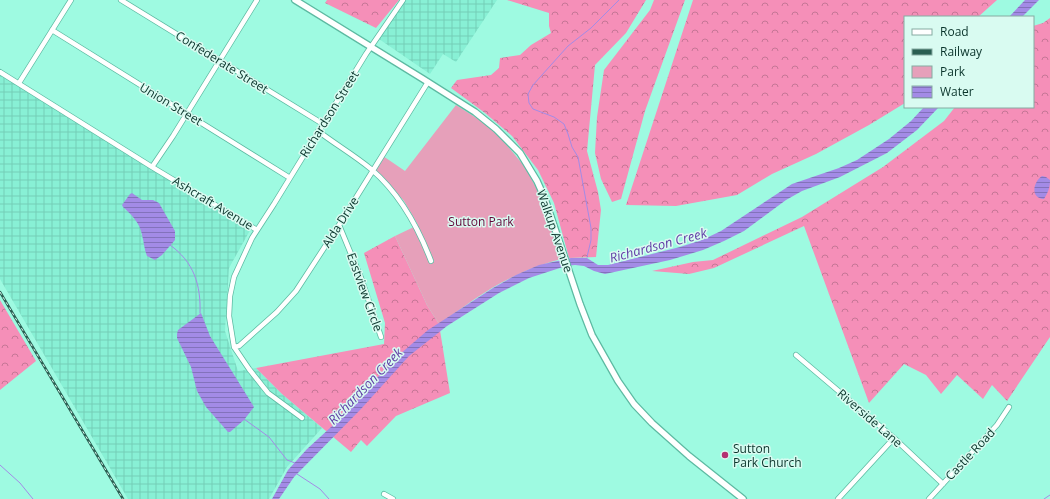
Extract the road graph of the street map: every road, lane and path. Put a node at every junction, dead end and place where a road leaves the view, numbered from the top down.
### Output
1 (71, 0) edge
2 (121, 0) edge
3 (257, 0) edge
4 (295, 0) edge
5 (403, 0) edge
6 (52, 30) junction
7 (371, 47) junction
8 (220, 60) junction
9 (0, 72) edge
10 (428, 82) junction
11 (19, 83) junction
12 (187, 114) junction
13 (323, 124) junction
14 (318, 131) junction
15 (152, 167) junction
16 (372, 170) junction
17 (290, 178) junction
18 (339, 225) junction
19 (257, 230) junction
20 (431, 261) dead end
21 (381, 337) dead end
22 (234, 347) junction
23 (796, 355) dead end
24 (1009, 407) dead end
25 (302, 418) dead end
26 (894, 438) junction
27 (943, 484) junction
28 (384, 494) dead end
29 (393, 499) edge
30 (743, 499) edge
31 (838, 499) edge
32 (929, 499) edge

1 - 6 street
2 - 8 street, Confederate Street
3 - 8 street
4 - 7 street, Walkup Avenue
5 - 7 street, Richardson Street
6 - 11 street
6 - 12 street, Union Street
7 - 10 street, Walkup Avenue
7 - 13 street, Richardson Street
8 - 12 street
8 - 13 street, Confederate Street
9 - 11 street, Ashcraft Avenue
10 - 16 street, Alda Drive
10 - 30 street, Walkup Avenue
11 - 15 street, Ashcraft Avenue
12 - 15 street
12 - 17 street, Union Street
13 - 14 street, Richardson Street
14 - 16 street
14 - 17 street, Richardson Street
15 - 19 street, Ashcraft Avenue
16 - 18 street, Alda Drive
16 - 20 street
17 - 19 street, Richardson Street
18 - 21 street, Eastview Circle
18 - 22 street, Alda Drive
19 - 22 street, Ashcraft Avenue
22 - 25 street, Ashcraft Avenue
23 - 26 street, Riverside Lane
24 - 27 street, Castle Road
26 - 27 street, Riverside Lane
26 - 31 street
27 - 32 street, Castle Road
28 - 29 street

